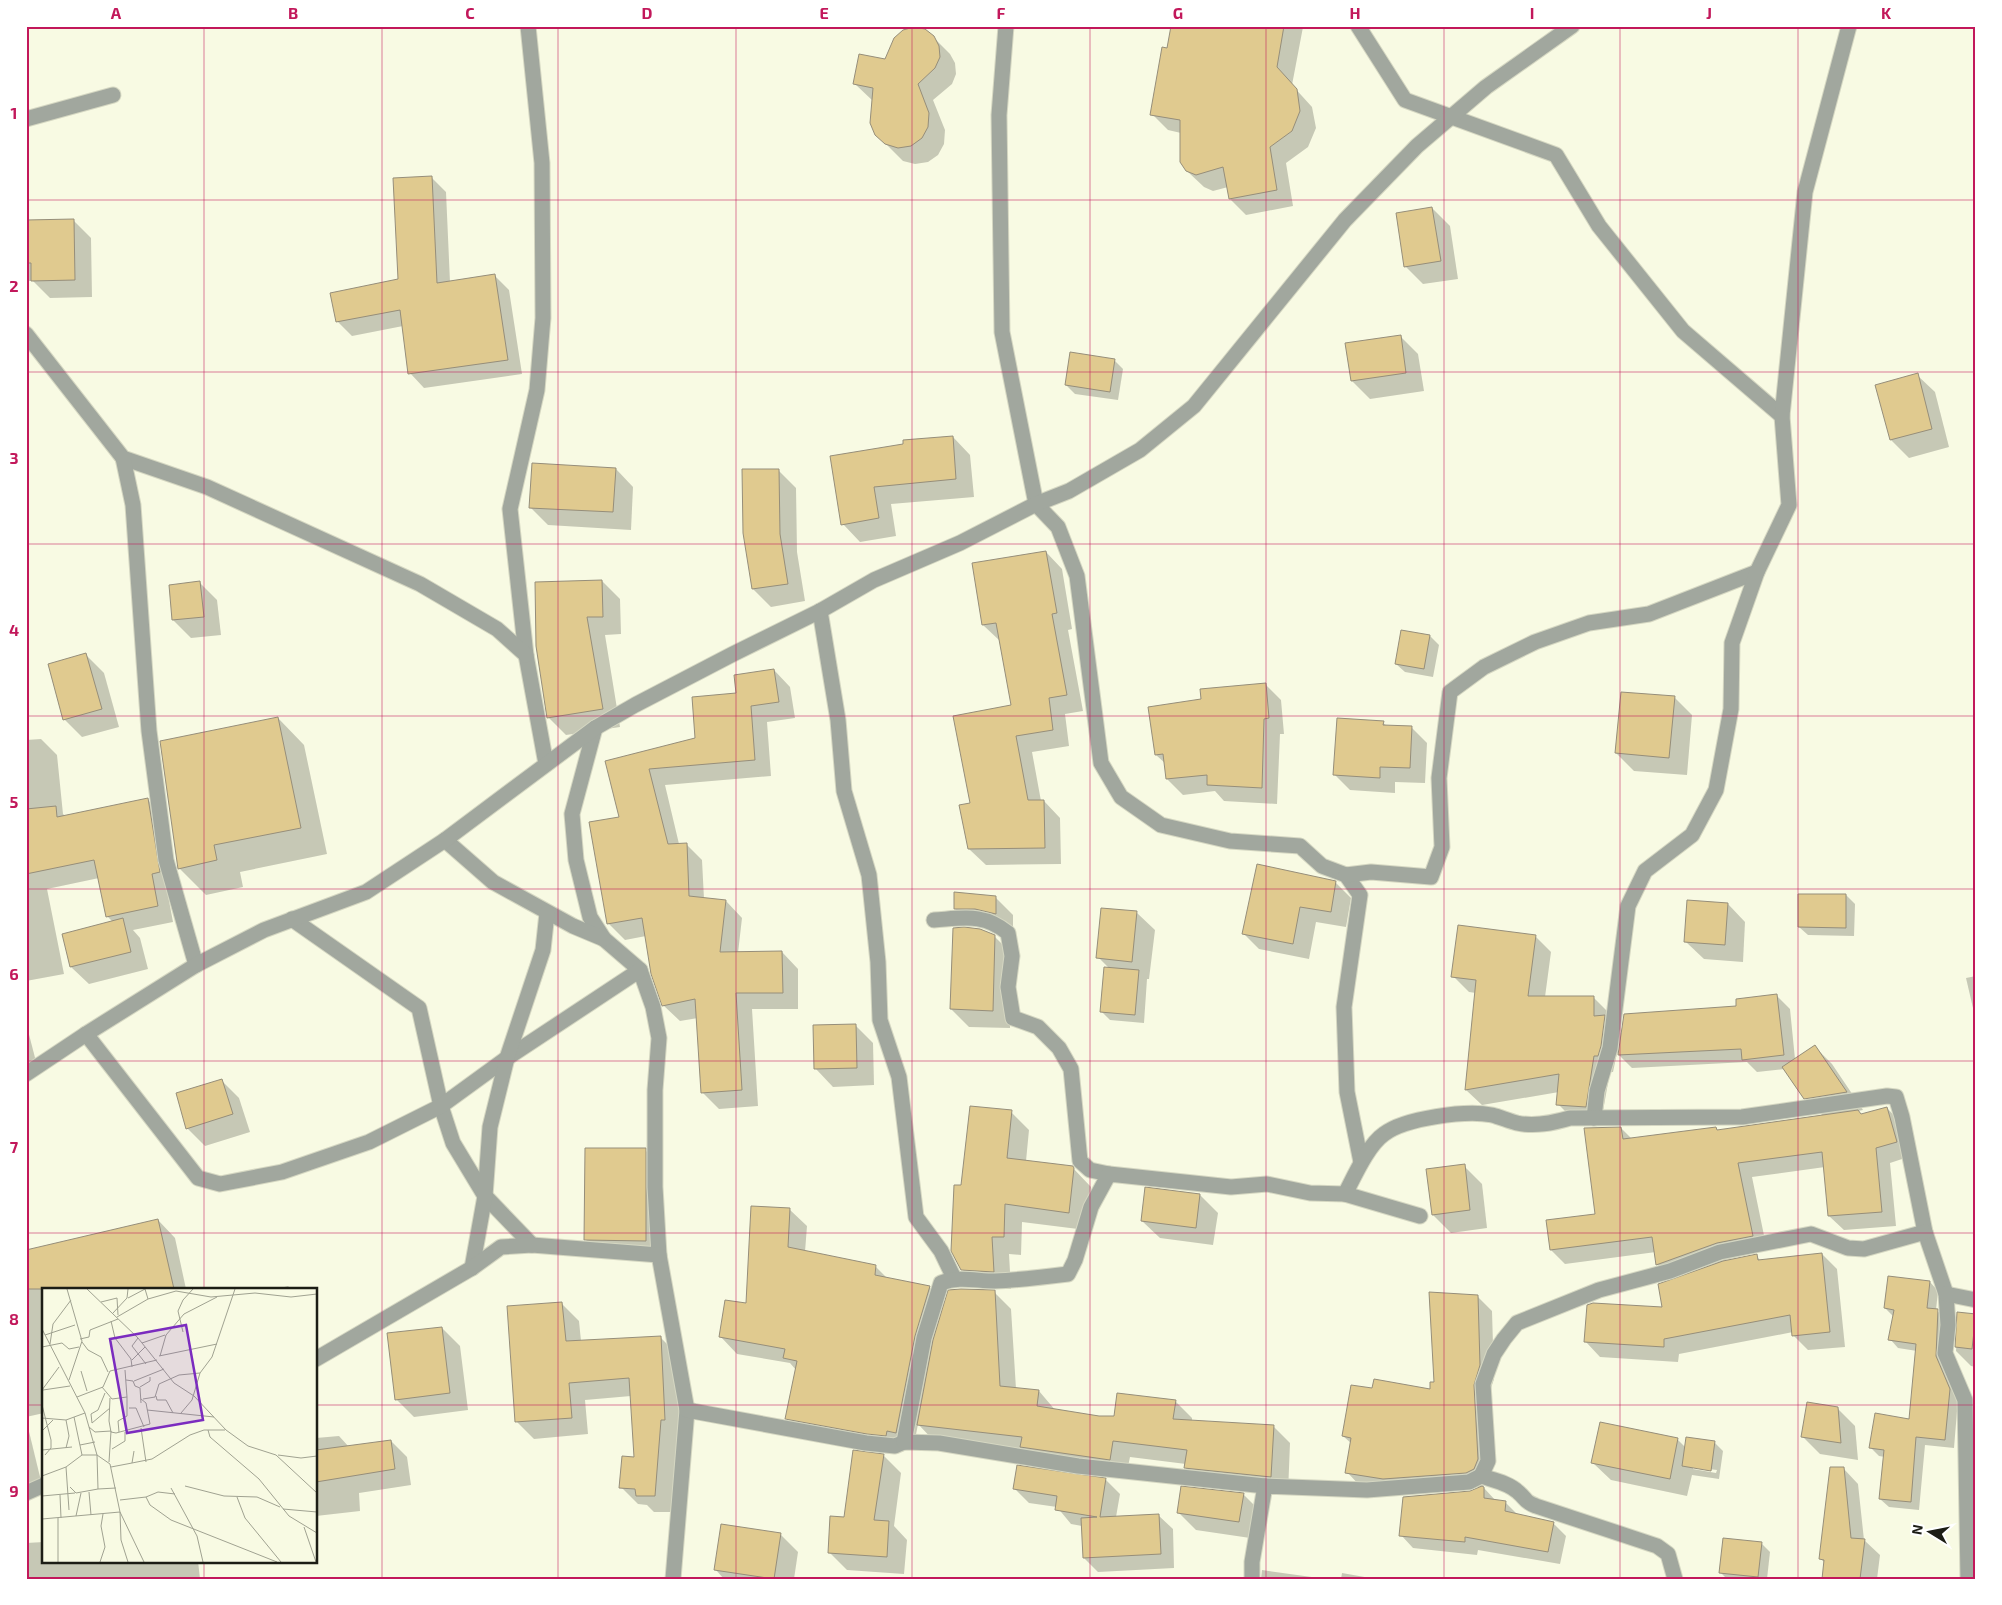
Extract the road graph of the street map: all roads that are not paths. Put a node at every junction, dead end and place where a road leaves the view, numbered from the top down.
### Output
1 (528, 26) edge
2 (1006, 26) edge
3 (1358, 26) edge
4 (1572, 26) edge
5 (1849, 26) edge
6 (113, 96) dead end
7 (1450, 118) junction
8 (26, 119) edge
9 (26, 334) edge
10 (1782, 416) junction
11 (123, 458) junction
12 (1036, 504) junction
13 (1757, 572) junction
14 (820, 611) junction
15 (526, 655) junction
16 (595, 728) junction
17 (546, 764) junction
18 (445, 840) junction
19 (1346, 875) junction
20 (547, 913) junction
21 (292, 919) junction
22 (934, 920) dead end
23 (604, 939) junction
24 (196, 965) junction
25 (640, 970) junction
26 (86, 1034) junction
27 (507, 1058) junction
28 (26, 1074) edge
29 (441, 1106) junction
30 (1594, 1118) junction
31 (1361, 1162) junction
32 (1108, 1174) junction
33 (1345, 1194) junction
34 (485, 1196) junction
35 (1420, 1216) dead end
36 (1925, 1232) junction
37 (532, 1245) junction
38 (659, 1255) junction
39 (472, 1268) junction
40 (954, 1278) junction
41 (1946, 1294) junction
42 (1976, 1300) edge
43 (318, 1359) edge
44 (687, 1410) junction
45 (904, 1442) junction
46 (1481, 1476) junction
47 (42, 1486) edge
48 (1265, 1486) junction
49 (26, 1493) edge
50 (673, 1579) edge
51 (1252, 1579) edge
52 (1675, 1579) edge
53 (1968, 1579) edge

1 - 15 street
2 - 12 street
3 - 7 street
4 - 7 street
5 - 10 street
6 - 8 street
7 - 10 street
7 - 12 street
9 - 11 street
10 - 13 street
11 - 15 street
11 - 24 street
12 - 14 street
12 - 19 street
13 - 19 street
13 - 30 street
14 - 16 street
14 - 40 street
15 - 17 street
16 - 17 street
16 - 23 street
17 - 18 street
18 - 20 street
18 - 21 street
19 - 31 street
20 - 23 street
20 - 27 street
21 - 24 street
21 - 29 street
22 - 32 street
23 - 25 street
24 - 26 street
25 - 27 street
25 - 38 street
26 - 28 street
26 - 29 street
27 - 29 street
27 - 34 street
29 - 34 street
30 - 31 street
30 - 36 street
31 - 33 street
32 - 33 street
32 - 40 street
33 - 35 street
34 - 37 street
34 - 39 street
36 - 41 street
36 - 46 street
37 - 38 street
37 - 39 street
38 - 44 street
39 - 43 street
40 - 45 street
41 - 42 street
41 - 53 street
44 - 45 street
44 - 50 street
45 - 48 street
46 - 48 street
46 - 52 street
47 - 49 street
48 - 51 street

